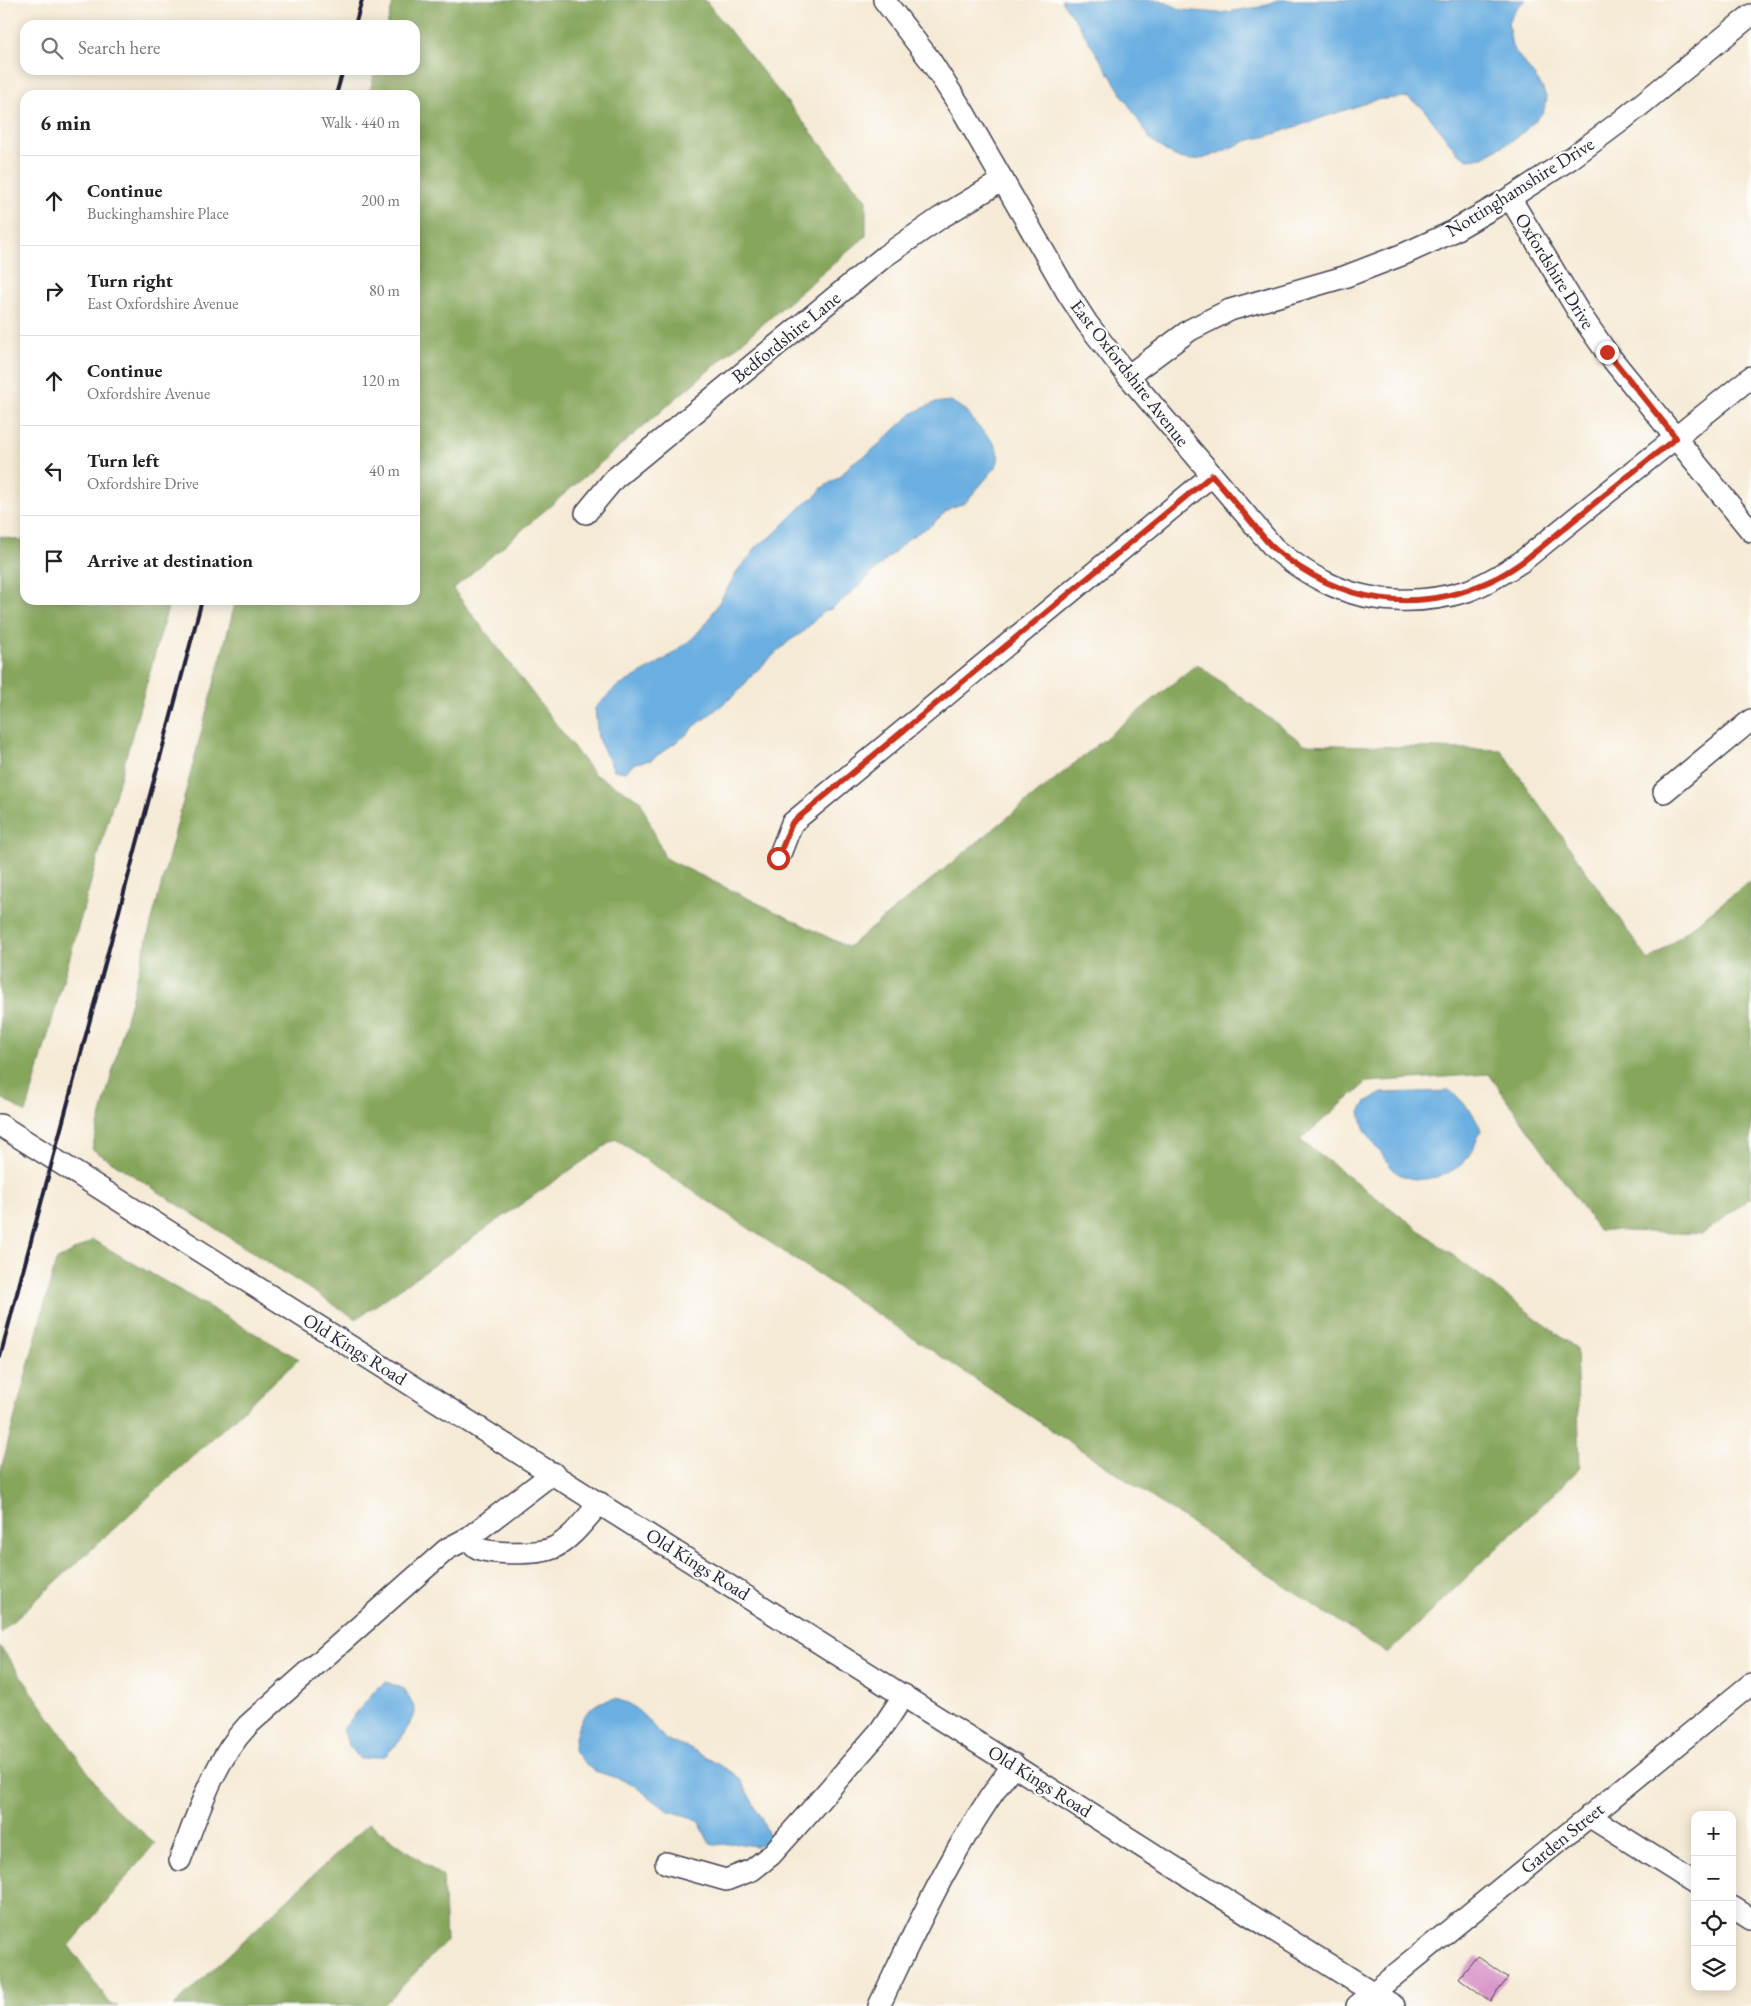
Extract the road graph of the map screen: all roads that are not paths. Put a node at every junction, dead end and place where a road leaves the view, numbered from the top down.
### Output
1 (884, 0) edge
2 (1751, 15) edge
3 (1003, 180) junction
4 (1510, 198) junction
5 (1128, 376) junction
6 (1751, 377) edge
7 (1676, 438) junction
8 (1212, 475) junction
9 (586, 513) dead end
10 (1751, 531) edge
11 (1751, 720) edge
12 (1664, 792) dead end
13 (778, 858) dead end
14 (0, 1125) edge
15 (553, 1473) junction
16 (600, 1503) junction
17 (468, 1538) junction
18 (1751, 1684) edge
19 (904, 1695) junction
20 (1014, 1764) junction
21 (1589, 1816) junction
22 (180, 1860) dead end
23 (666, 1864) dead end
24 (1691, 1881) edge
25 (1736, 1911) edge
26 (1751, 1920) edge
27 (1373, 1992) junction
28 (879, 2006) edge
29 (1357, 2006) edge
30 (1394, 2006) edge

1 - 3 street, East Oxfordshire Avenue
2 - 4 street, Nottinghamshire Drive
3 - 5 street, East Oxfordshire Avenue
3 - 9 street, Bedfordshire Lane
4 - 5 street, Nottinghamshire Drive
4 - 7 street, Oxfordshire Drive
5 - 8 street, East Oxfordshire Avenue
6 - 7 street, East Oxfordshire Avenue
7 - 8 street, East Oxfordshire Avenue
7 - 10 street, Oxfordshire Drive
8 - 13 street
11 - 12 street
14 - 15 street, Old Kings Road
15 - 16 street, Old Kings Road
15 - 17 street
16 - 17 street
16 - 19 street, Old Kings Road
17 - 22 street
18 - 21 street, Garden Street
19 - 20 street, Old Kings Road
19 - 23 street
20 - 27 street, Old Kings Road
20 - 28 street
21 - 24 street
21 - 27 street, Garden Street
25 - 26 street
27 - 29 street, Garden Street
27 - 30 street, Old Kings Road

